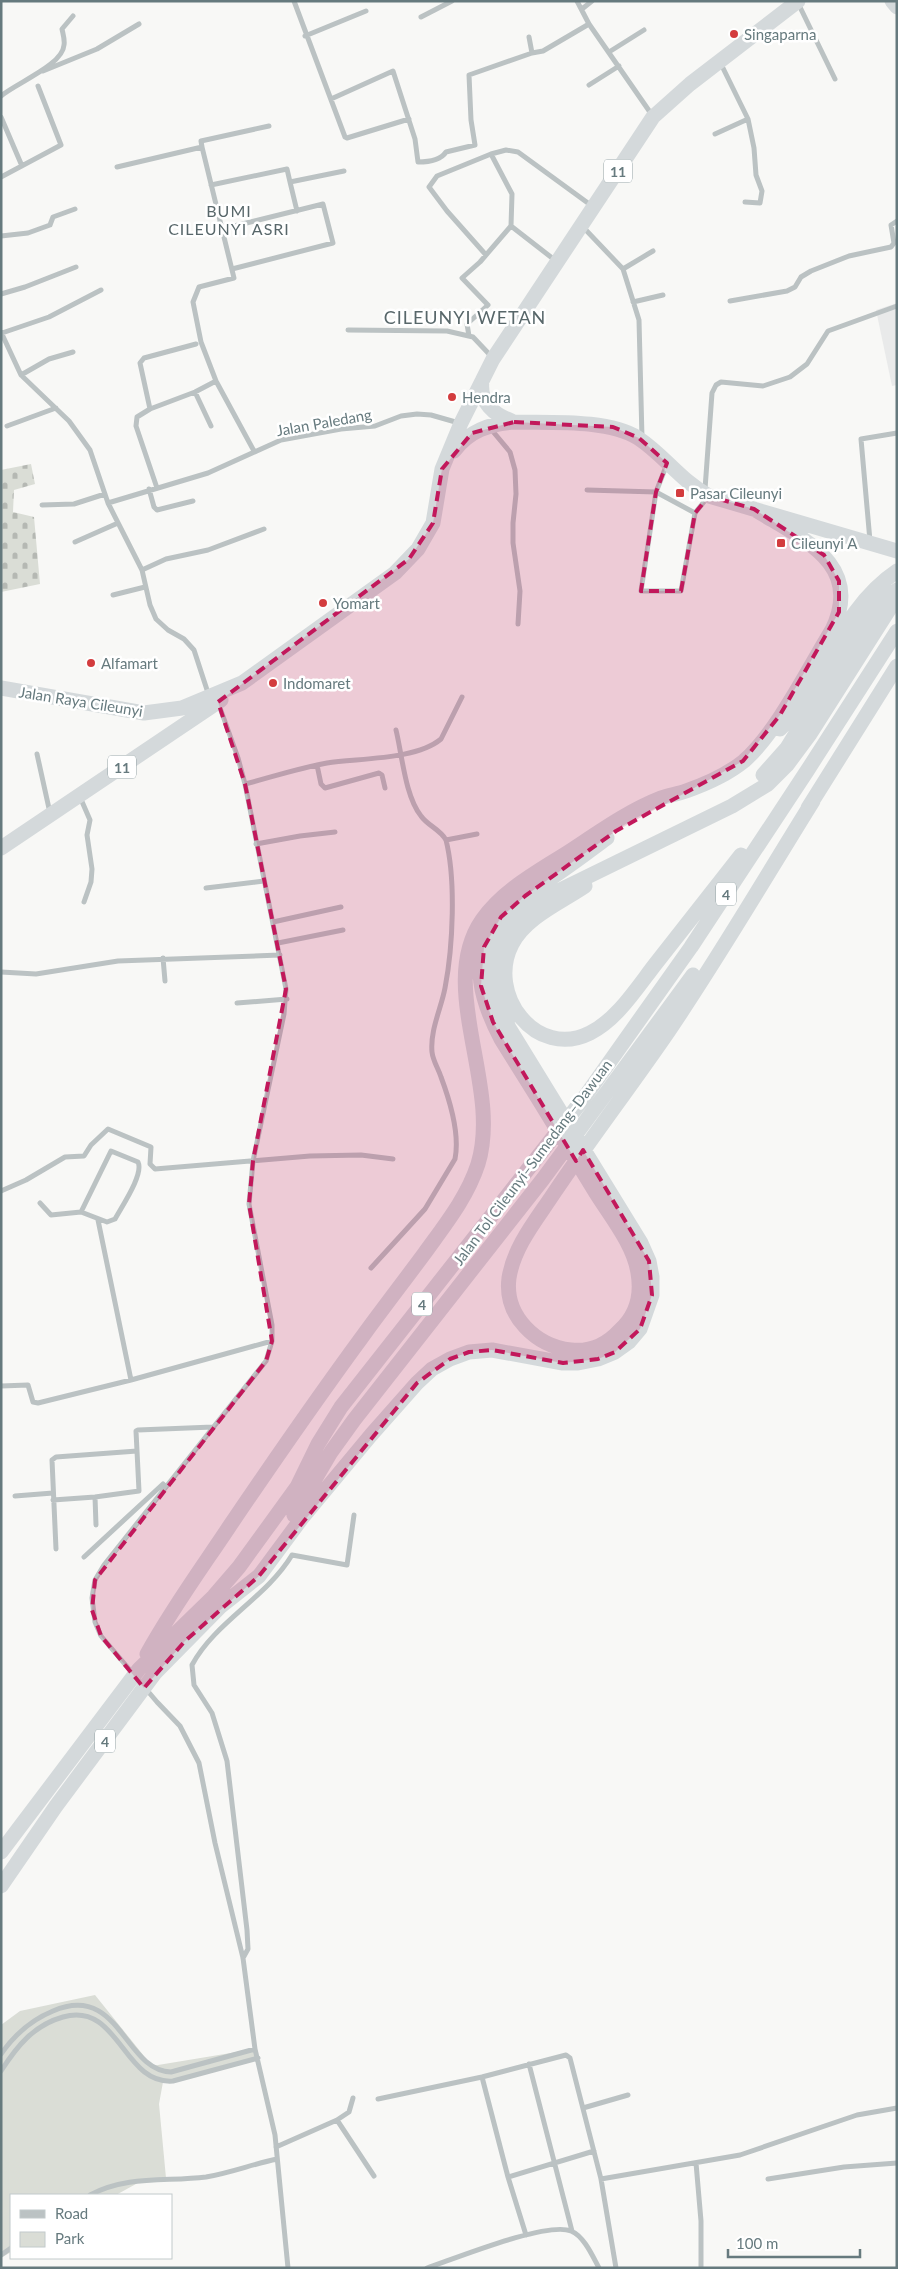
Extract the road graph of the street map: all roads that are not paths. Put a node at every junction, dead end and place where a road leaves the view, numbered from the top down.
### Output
1 (294, 1) edge
2 (452, 1) edge
3 (577, 1) edge
4 (592, 1) edge
5 (892, 1) edge
6 (789, 4) edge
7 (897, 7) edge
8 (582, 9) junction
9 (366, 11) dead end
10 (73, 16) dead end
11 (421, 17) dead end
12 (139, 24) dead end
13 (589, 24) junction
14 (644, 30) dead end
15 (305, 36) junction
16 (529, 37) dead end
17 (610, 52) junction
18 (532, 53) junction
19 (719, 61) junction
20 (619, 66) junction
21 (38, 73) junction
22 (835, 79) dead end
23 (589, 85) dead end
24 (38, 86) dead end
25 (1, 96) edge
26 (332, 99) junction
27 (1, 117) edge
28 (654, 117) junction
29 (409, 119) junction
30 (748, 120) junction
31 (269, 126) dead end
32 (715, 134) dead end
33 (202, 146) junction
34 (491, 154) junction
35 (22, 166) junction
36 (116, 167) dead end
37 (344, 171) dead end
38 (1, 177) edge
39 (290, 182) junction
40 (211, 185) junction
41 (745, 202) dead end
42 (595, 208) junction
43 (75, 209) dead end
44 (296, 211) junction
45 (897, 221) edge
46 (511, 226) junction
47 (582, 227) junction
48 (222, 229) junction
49 (1, 236) edge
50 (653, 251) dead end
51 (486, 255) junction
52 (558, 262) junction
53 (76, 268) dead end
54 (232, 269) junction
55 (623, 269) junction
56 (101, 290) dead end
57 (1, 294) edge
58 (663, 295) dead end
59 (730, 301) dead end
60 (633, 302) junction
61 (897, 306) edge
62 (348, 330) dead end
63 (1, 333) edge
64 (468, 336) junction
65 (196, 344) dead end
66 (74, 352) dead end
67 (493, 359) junction
68 (21, 376) junction
69 (216, 380) junction
70 (482, 381) junction
71 (195, 392) junction
72 (56, 408) junction
73 (150, 409) junction
74 (514, 422) junction
75 (461, 423) junction
76 (7, 426) dead end
77 (211, 426) dead end
78 (488, 426) junction
79 (897, 433) edge
80 (642, 441) junction
81 (254, 451) junction
82 (667, 463) junction
83 (442, 469) junction
84 (157, 488) junction
85 (150, 489) junction
86 (587, 490) dead end
87 (656, 492) junction
88 (105, 494) junction
89 (707, 495) junction
90 (193, 501) dead end
91 (108, 502) junction
92 (42, 505) dead end
93 (754, 509) junction
94 (695, 513) junction
95 (118, 523) junction
96 (264, 529) dead end
97 (843, 536) junction
98 (75, 542) dead end
99 (870, 544) junction
100 (896, 551) edge
101 (829, 560) junction
102 (142, 570) junction
103 (897, 571) edge
104 (145, 587) junction
105 (897, 590) edge
106 (113, 595) dead end
107 (897, 597) edge
108 (518, 624) dead end
109 (897, 631) edge
110 (836, 633) junction
111 (897, 666) edge
112 (1, 688) edge
113 (462, 697) dead end
114 (213, 700) junction
115 (163, 711) junction
116 (396, 730) dead end
117 (173, 734) junction
118 (37, 754) dead end
119 (400, 755) junction
120 (318, 765) junction
121 (807, 771) junction
122 (245, 784) junction
123 (385, 788) dead end
124 (683, 792) junction
125 (79, 795) junction
126 (51, 813) junction
127 (704, 819) junction
128 (335, 832) dead end
129 (478, 834) dead end
130 (446, 840) junction
131 (256, 844) junction
132 (1, 848) edge
133 (617, 864) junction
134 (264, 881) junction
135 (206, 888) dead end
136 (84, 902) dead end
137 (341, 907) dead end
138 (273, 922) junction
139 (343, 930) dead end
140 (278, 943) junction
141 (280, 955) junction
142 (163, 958) junction
143 (1, 972) edge
144 (165, 981) dead end
145 (287, 999) junction
146 (237, 1003) dead end
147 (663, 1027) junction
148 (393, 1159) dead end
149 (253, 1160) junction
150 (1, 1191) edge
151 (40, 1203) dead end
152 (81, 1212) junction
153 (98, 1220) junction
154 (371, 1268) dead end
155 (272, 1340) junction
156 (577, 1357) junction
157 (131, 1380) junction
158 (1, 1386) edge
159 (214, 1427) junction
160 (137, 1451) junction
161 (175, 1474) junction
162 (53, 1493) junction
163 (15, 1496) dead end
164 (95, 1497) junction
165 (53, 1500) junction
166 (354, 1515) dead end
167 (96, 1525) dead end
168 (56, 1549) dead end
169 (84, 1557) dead end
170 (221, 1606) junction
171 (139, 1669) junction
172 (1, 1852) edge
173 (1, 1886) edge
174 (243, 1958) junction
175 (255, 2049) junction
176 (1, 2054) edge
177 (258, 2058) junction
178 (529, 2064) junction
179 (1, 2071) edge
180 (170, 2072) junction
181 (482, 2077) junction
182 (173, 2081) junction
183 (628, 2095) dead end
184 (353, 2098) dead end
185 (378, 2099) dead end
186 (583, 2108) junction
187 (897, 2108) edge
188 (338, 2120) junction
189 (276, 2147) junction
190 (594, 2151) junction
191 (277, 2159) junction
192 (696, 2162) junction
193 (554, 2163) junction
194 (897, 2164) edge
195 (374, 2176) dead end
196 (508, 2177) junction
197 (601, 2179) junction
198 (768, 2179) dead end
199 (93, 2194) edge
200 (572, 2231) junction
201 (526, 2235) junction
202 (288, 2268) edge
203 (427, 2268) edge
204 (599, 2268) edge
205 (616, 2268) edge
206 (701, 2268) edge

1 - 15 street
2 - 11 street
3 - 8 street
4 - 8 street
5 - 7 highway
6 - 19 highway, 11
6 - 22 street
8 - 13 street
9 - 15 street
10 - 21 street
12 - 21 street
13 - 17 street
13 - 18 street
14 - 17 street
15 - 26 street
16 - 18 street
17 - 20 street
18 - 29 street
19 - 28 highway, 11
19 - 30 street
20 - 23 street
20 - 28 street
21 - 25 street
24 - 35 street
26 - 29 street
26 - 29 street
27 - 35 street
28 - 42 highway, 11
30 - 32 street
30 - 41 street
31 - 33 street
33 - 36 street
33 - 40 street
34 - 42 street
34 - 46 street
34 - 51 street
35 - 38 street
37 - 39 street
39 - 40 street
39 - 44 street
40 - 48 street
42 - 47 highway, 11
43 - 49 street
44 - 48 street
44 - 54 street
45 - 59 street
46 - 51 street
46 - 52 street
47 - 52 highway, 11
47 - 55 street
48 - 54 street
50 - 55 street
51 - 64 street
52 - 67 highway, 11
53 - 57 street
54 - 69 street
55 - 60 street
56 - 63 street
58 - 60 street
60 - 80 street
61 - 89 street
62 - 64 street
63 - 68 street
64 - 67 street
65 - 73 street
66 - 68 street
67 - 70 highway, 11
68 - 72 street
69 - 71 street
69 - 81 street
70 - 74 highway
70 - 75 highway, 11
71 - 73 street
71 - 77 street
72 - 76 street
72 - 88 street
73 - 84 street
74 - 78 highway, 11
74 - 80 highway, 11
75 - 81 street, Jalan Paledang
75 - 83 highway, 11
78 - 83 highway, 11
78 - 108 street
79 - 99 street
80 - 82 highway, 11
81 - 84 street, Jalan Paledang
82 - 87 street
82 - 89 highway, 11
83 - 114 highway, 11
84 - 85 street, Jalan Paledang
85 - 90 street
85 - 91 street, Jalan Paledang
86 - 87 street
87 - 94 street
87 - 94 street
88 - 91 street
88 - 92 street
89 - 93 highway, 11
89 - 94 street
91 - 95 street
93 - 97 highway, 11
93 - 101 highway
95 - 98 street
95 - 102 street
96 - 102 street
97 - 99 highway, 11
97 - 101 highway
99 - 100 highway, 11
101 - 110 highway
102 - 104 street
103 - 110 highway
104 - 106 street
104 - 114 street
105 - 127 highway
107 - 127 highway
109 - 121 highway, Jalan Tol Cileunyi–Sumedang–Dawuan / 4
110 - 124 highway
111 - 147 highway
112 - 115 highway, Jalan Raya Cileunyi / 11
113 - 119 street
114 - 115 highway, Jalan Raya Cileunyi / 11
114 - 117 highway, 11
114 - 122 street
115 - 117 highway
116 - 119 street
117 - 125 highway, 11
118 - 126 street
119 - 120 street
119 - 130 street
120 - 122 street
120 - 123 street
121 - 133 highway
121 - 171 highway, Jalan Tol Cileunyi–Sumedang–Dawuan / 4
122 - 131 street
124 - 156 highway
124 - 171 highway
125 - 126 highway, 11
125 - 136 street
126 - 132 highway, 11
127 - 133 highway
128 - 131 street
129 - 130 street
130 - 154 street
131 - 134 street
133 - 156 highway
134 - 135 street
134 - 138 street
137 - 138 street
138 - 140 street
139 - 140 street
140 - 141 street
141 - 142 street
141 - 145 street
142 - 143 street
142 - 144 street
145 - 146 street
145 - 149 street
147 - 156 highway
147 - 170 highway, Jalan Tol Cileunyi–Sumedang–Dawuan / 4
148 - 149 street
149 - 150 street
149 - 155 street
151 - 152 street
152 - 153 street
152 - 153 street
153 - 157 street
155 - 157 street
155 - 159 street
156 - 170 highway
157 - 158 street
159 - 160 street
159 - 161 street
160 - 162 street
160 - 164 street
161 - 169 street
161 - 174 street
162 - 163 street
162 - 165 street
164 - 165 street
164 - 167 street
165 - 168 street
166 - 174 street
170 - 173 highway, 4
171 - 172 highway, 4
174 - 175 street
175 - 177 street
175 - 180 street
176 - 180 street
177 - 182 street
177 - 189 street
178 - 181 street
178 - 186 street
178 - 193 street
179 - 182 street
180 - 182 street
181 - 185 street
181 - 196 street
183 - 186 street
184 - 188 street
186 - 190 street
187 - 192 street
188 - 189 street
188 - 195 street
189 - 191 street
190 - 193 street
190 - 197 street
191 - 199 street
191 - 202 street
192 - 197 street
192 - 206 street
193 - 196 street
193 - 200 street
194 - 198 street
196 - 201 street
197 - 205 street
200 - 201 street
200 - 204 street
201 - 203 street

